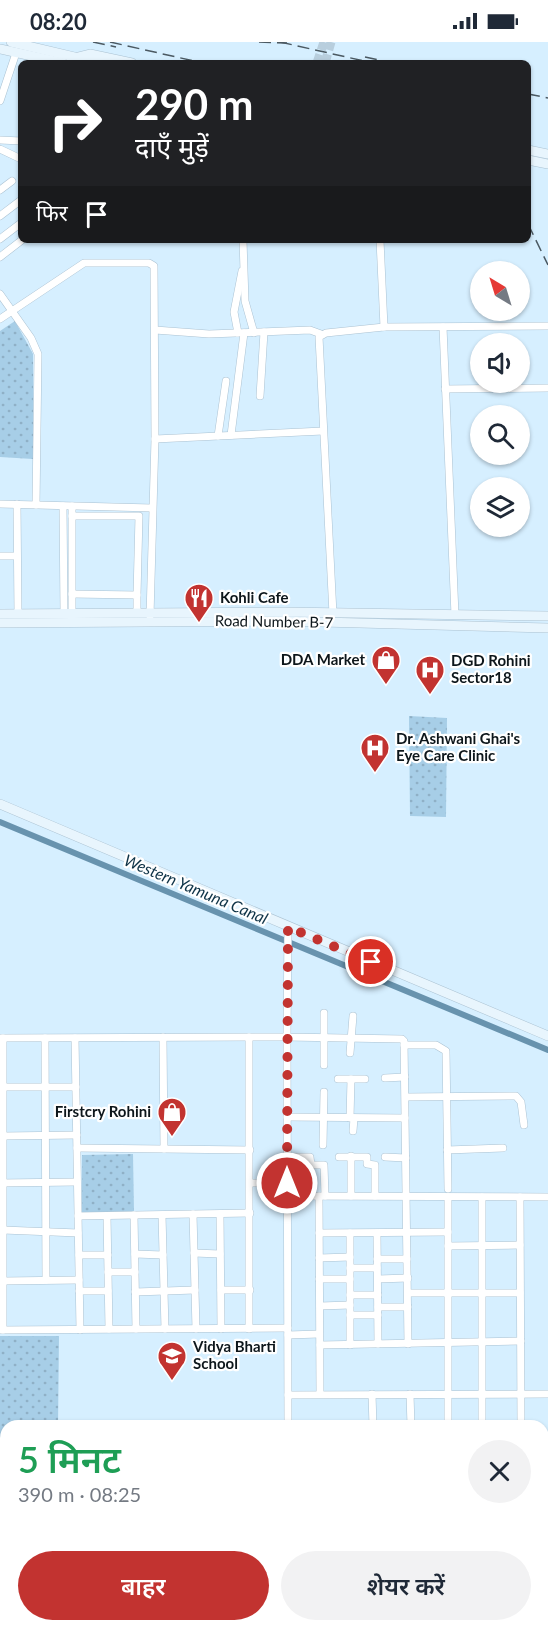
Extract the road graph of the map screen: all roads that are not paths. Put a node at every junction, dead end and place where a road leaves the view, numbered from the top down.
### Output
1 (10, 42) edge
2 (0, 49) edge
3 (16, 53) junction
4 (76, 57) junction
5 (49, 60) edge
6 (88, 60) edge
7 (118, 60) edge
8 (0, 101) edge
9 (0, 140) edge
10 (18, 141) edge
11 (0, 149) edge
12 (531, 151) edge
13 (548, 154) edge
14 (18, 158) edge
15 (531, 161) edge
16 (548, 164) edge
17 (12, 181) dead end
18 (0, 190) edge
19 (18, 202) edge
20 (0, 216) edge
21 (18, 225) edge
22 (0, 239) edge
23 (18, 243) edge
24 (243, 243) edge
25 (380, 243) edge
26 (0, 257) edge
27 (244, 262) junction
28 (0, 294) edge
29 (12, 311) junction
30 (0, 320) edge
31 (548, 326) edge
32 (384, 327) junction
33 (442, 327) junction
34 (155, 330) junction
35 (264, 332) junction
36 (241, 333) junction
37 (254, 333) junction
38 (321, 334) junction
39 (226, 381) dead end
40 (548, 388) edge
41 (445, 390) junction
42 (260, 396) dead end
43 (323, 431) junction
44 (231, 435) junction
45 (218, 436) junction
46 (155, 439) junction
47 (0, 504) edge
48 (17, 504) junction
49 (36, 505) junction
50 (63, 506) junction
51 (72, 506) junction
52 (153, 508) junction
53 (72, 516) junction
54 (138, 555) junction
55 (0, 556) edge
56 (17, 556) junction
57 (152, 556) junction
58 (72, 594) junction
59 (137, 595) junction
60 (18, 613) junction
61 (68, 613) junction
62 (136, 613) junction
63 (0, 614) edge
64 (333, 614) junction
65 (454, 615) junction
66 (548, 616) edge
67 (149, 617) junction
68 (284, 617) junction
69 (0, 623) edge
70 (548, 628) edge
71 (0, 804) edge
72 (288, 930) junction
73 (324, 1013) dead end
74 (352, 1016) dead end
75 (548, 1036) edge
76 (163, 1037) junction
77 (249, 1037) junction
78 (287, 1037) junction
79 (324, 1037) junction
80 (2, 1038) edge
81 (45, 1038) junction
82 (75, 1038) junction
83 (351, 1038) junction
84 (404, 1045) junction
85 (350, 1053) dead end
86 (324, 1065) dead end
87 (405, 1077) junction
88 (385, 1078) dead end
89 (338, 1079) dead end
90 (351, 1079) junction
91 (365, 1079) dead end
92 (3, 1087) junction
93 (46, 1087) junction
94 (76, 1087) junction
95 (324, 1092) dead end
96 (406, 1096) junction
97 (447, 1096) junction
98 (287, 1117) junction
99 (324, 1117) junction
100 (352, 1118) junction
101 (405, 1118) junction
102 (524, 1125) dead end
103 (353, 1131) dead end
104 (77, 1135) junction
105 (3, 1136) junction
106 (45, 1136) junction
107 (323, 1145) dead end
108 (77, 1148) junction
109 (503, 1148) dead end
110 (164, 1149) junction
111 (250, 1150) junction
112 (447, 1150) junction
113 (339, 1156) dead end
114 (351, 1156) junction
115 (287, 1157) junction
116 (385, 1157) dead end
117 (406, 1158) junction
118 (77, 1182) junction
119 (2, 1183) edge
120 (46, 1183) junction
121 (287, 1183) junction
122 (250, 1184) junction
123 (448, 1193) junction
124 (288, 1196) junction
125 (322, 1196) junction
126 (351, 1196) junction
127 (375, 1196) junction
128 (406, 1196) junction
129 (482, 1197) junction
130 (520, 1197) junction
131 (548, 1197) edge
132 (250, 1213) junction
133 (193, 1214) junction
134 (220, 1214) junction
135 (134, 1215) junction
136 (162, 1215) junction
137 (78, 1216) junction
138 (107, 1216) junction
139 (3, 1230) junction
140 (46, 1232) junction
141 (448, 1232) junction
142 (78, 1233) junction
143 (319, 1233) junction
144 (350, 1233) junction
145 (377, 1233) junction
146 (407, 1233) junction
147 (520, 1245) junction
148 (448, 1246) junction
149 (483, 1246) junction
150 (194, 1253) junction
151 (135, 1254) junction
152 (220, 1254) junction
153 (79, 1255) junction
154 (108, 1255) junction
155 (163, 1255) junction
156 (350, 1257) junction
157 (319, 1258) junction
158 (377, 1259) junction
159 (407, 1259) junction
160 (377, 1268) junction
161 (350, 1269) junction
162 (108, 1272) junction
163 (135, 1272) junction
164 (408, 1278) junction
165 (320, 1279) junction
166 (350, 1279) junction
167 (378, 1279) junction
168 (46, 1280) junction
169 (79, 1280) junction
170 (3, 1281) junction
171 (79, 1290) junction
172 (195, 1290) junction
173 (221, 1290) junction
174 (250, 1290) junction
175 (108, 1291) junction
176 (164, 1291) junction
177 (135, 1292) junction
178 (408, 1293) junction
179 (446, 1293) junction
180 (482, 1293) junction
181 (520, 1293) junction
182 (350, 1295) junction
183 (378, 1295) junction
184 (350, 1305) junction
185 (320, 1306) junction
186 (408, 1307) junction
187 (378, 1311) junction
188 (350, 1315) junction
189 (109, 1329) junction
190 (136, 1329) junction
191 (165, 1329) junction
192 (196, 1329) junction
193 (221, 1329) junction
194 (249, 1329) junction
195 (2, 1330) edge
196 (80, 1330) junction
197 (288, 1332) junction
198 (319, 1334) junction
199 (521, 1341) junction
200 (484, 1342) junction
201 (448, 1343) junction
202 (378, 1344) junction
203 (408, 1344) junction
204 (320, 1345) junction
205 (350, 1345) junction
206 (372, 1394) junction
207 (410, 1394) junction
208 (448, 1394) junction
209 (482, 1394) junction
210 (521, 1394) junction
211 (548, 1394) edge
212 (288, 1395) junction
213 (320, 1395) junction
214 (288, 1420) edge
215 (373, 1420) edge
216 (411, 1420) edge
217 (447, 1420) edge
218 (483, 1420) edge
219 (521, 1420) edge

1 - 4 street
2 - 3 street
3 - 5 street
3 - 8 street
4 - 6 street
4 - 7 street
9 - 10 street
11 - 14 street
12 - 13 street
15 - 16 street
17 - 18 street
19 - 20 street
21 - 22 street
23 - 26 street
24 - 27 street
25 - 32 street
27 - 36 street
27 - 37 street
28 - 29 street
29 - 30 street
29 - 34 street
29 - 49 street
31 - 33 street
32 - 33 street
32 - 38 street
33 - 41 street
34 - 36 street
34 - 46 street
35 - 37 street
35 - 38 street
35 - 42 street
36 - 37 street
36 - 44 street
38 - 43 street
39 - 45 street
40 - 41 street
41 - 65 street
43 - 44 street
43 - 64 street
44 - 45 street
45 - 46 street
46 - 52 street
47 - 48 street
48 - 49 street
48 - 56 street
49 - 50 street
50 - 51 street
50 - 61 street
51 - 52 street
51 - 53 street
52 - 57 street
53 - 54 street
53 - 58 street
54 - 57 street
54 - 59 street
55 - 56 street
56 - 60 street
57 - 67 street
58 - 59 street
58 - 61 street
59 - 62 street
60 - 61 street, Road Number B-7
60 - 63 street, Road Number B-7
61 - 62 street, Road Number B-7
62 - 67 street, Road Number B-7
64 - 65 street, Road Number B-7
64 - 68 street, Road Number B-7
65 - 66 street, Road Number B-7
67 - 68 street, Road Number B-7
67 - 69 street, Road Number B-7
68 - 70 street, Road Number B-7
71 - 72 street
72 - 75 street
72 - 78 street
73 - 79 street
74 - 83 street
76 - 77 street
76 - 82 street
76 - 110 street
77 - 78 street
77 - 111 street
78 - 79 street
78 - 98 street
79 - 83 street
79 - 86 street
80 - 81 street
80 - 92 street
81 - 82 street
81 - 93 street
82 - 94 street
83 - 84 street
83 - 85 street
84 - 87 street
84 - 97 street
87 - 88 street
87 - 96 street
89 - 90 street
90 - 91 street
90 - 100 street
92 - 93 street
92 - 105 street
93 - 94 street
93 - 106 street
94 - 104 street
95 - 99 street
96 - 97 street
96 - 101 street
97 - 102 street
97 - 112 street
98 - 99 street
98 - 115 street
99 - 100 street
99 - 107 street
100 - 101 street
100 - 103 street
101 - 117 street
104 - 106 street
104 - 108 street
105 - 106 street
105 - 119 street
106 - 120 street
108 - 110 street
108 - 118 street
109 - 112 street
110 - 111 street
111 - 122 street
112 - 123 street
113 - 114 street
114 - 126 street
114 - 127 street
115 - 121 street
115 - 125 street
116 - 117 street
117 - 128 street
118 - 120 street
118 - 137 street
119 - 120 street
119 - 139 street
120 - 140 street
121 - 122 street
121 - 124 street
122 - 132 street
123 - 128 street
123 - 129 street
123 - 141 street
124 - 125 street
124 - 197 street
125 - 126 street
125 - 143 street
126 - 127 street
127 - 128 street
128 - 146 street
129 - 130 street
129 - 149 street
130 - 131 street
130 - 147 street
132 - 134 street
132 - 174 street
133 - 134 street
133 - 136 street
133 - 150 street
134 - 152 street
135 - 136 street
135 - 138 street
135 - 151 street
136 - 155 street
137 - 138 street
137 - 142 street
138 - 154 street
139 - 140 street
139 - 170 street
140 - 142 street
140 - 168 street
141 - 146 street
141 - 148 street
142 - 153 street
143 - 144 street
143 - 157 street
144 - 145 street
144 - 156 street
145 - 146 street
145 - 158 street
146 - 159 street
147 - 149 street
147 - 181 street
148 - 149 street
148 - 179 street
149 - 180 street
150 - 152 street
150 - 172 street
151 - 155 street
151 - 163 street
152 - 173 street
153 - 154 street
153 - 169 street
154 - 162 street
155 - 176 street
156 - 157 street
156 - 161 street
157 - 165 street
158 - 159 street
158 - 160 street
159 - 164 street
160 - 161 street
160 - 167 street
161 - 166 street
162 - 163 street
162 - 175 street
163 - 177 street
164 - 167 street
164 - 178 street
165 - 166 street
165 - 185 street
166 - 182 street
167 - 183 street
168 - 169 street
168 - 170 street
169 - 171 street
170 - 195 street
171 - 175 street
171 - 196 street
172 - 176 street
172 - 192 street
173 - 174 street
173 - 193 street
174 - 194 street
175 - 189 street
176 - 177 street
176 - 191 street
177 - 190 street
178 - 179 street
178 - 186 street
179 - 180 street
179 - 201 street
180 - 181 street
180 - 200 street
181 - 199 street
182 - 183 street
182 - 184 street
183 - 187 street
184 - 185 street
184 - 188 street
185 - 198 street
186 - 187 street
186 - 203 street
187 - 188 street
187 - 202 street
188 - 205 street
189 - 190 street
189 - 196 street
190 - 191 street
191 - 192 street
192 - 193 street
193 - 194 street
194 - 197 street
195 - 196 street
197 - 198 street
197 - 212 street
198 - 204 street
199 - 200 street
199 - 210 street
200 - 201 street
200 - 209 street
201 - 203 street
201 - 208 street
202 - 203 street
202 - 205 street
204 - 205 street
204 - 213 street
206 - 207 street
206 - 213 street
206 - 215 street
207 - 208 street
207 - 216 street
208 - 209 street
208 - 217 street
209 - 210 street
209 - 218 street
210 - 211 street
210 - 219 street
212 - 213 street
212 - 214 street

